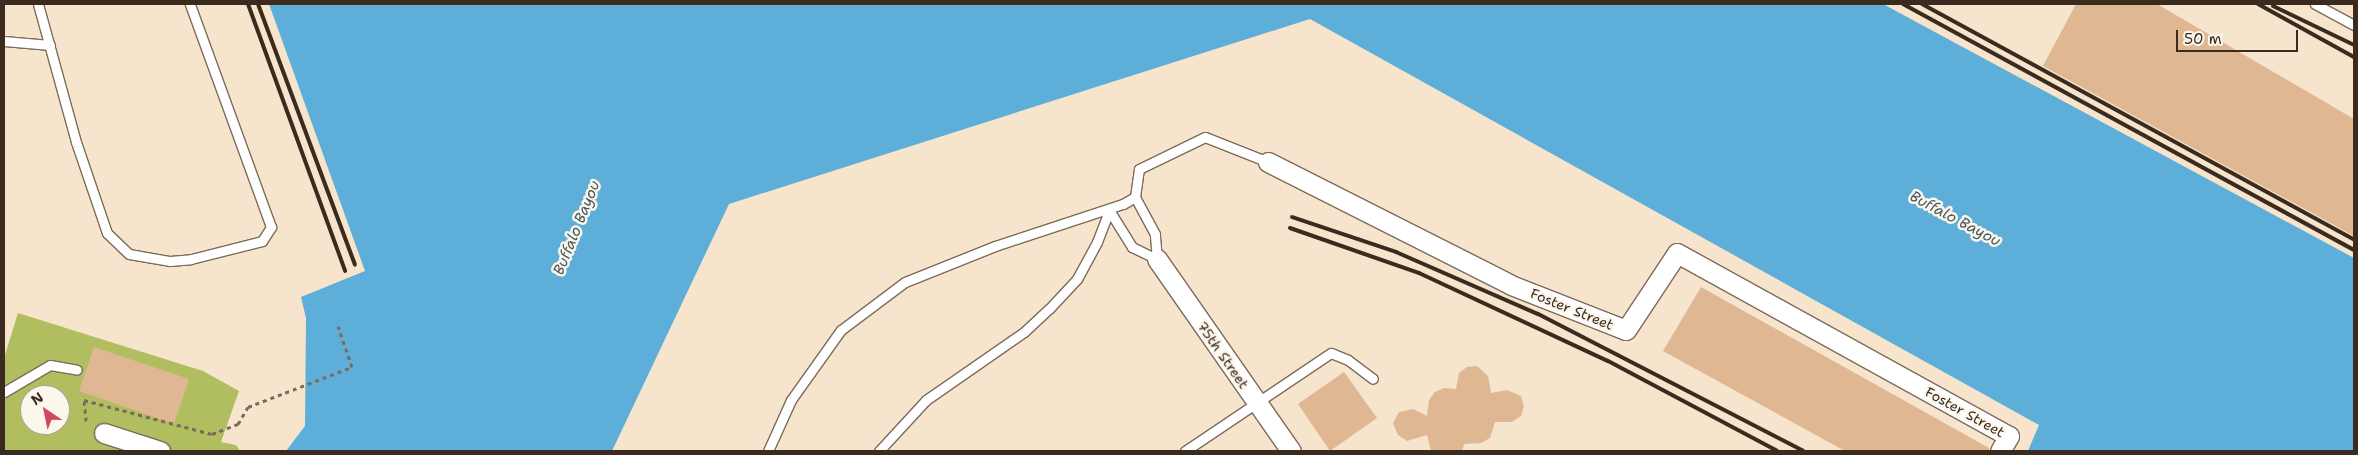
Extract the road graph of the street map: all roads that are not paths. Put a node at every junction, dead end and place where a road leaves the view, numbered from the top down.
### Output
1 (38, 4) edge
2 (190, 4) edge
3 (2315, 4) edge
4 (2354, 25) edge
5 (4, 42) edge
6 (50, 45) junction
7 (1268, 162) joint
8 (1135, 197) junction
9 (1108, 210) junction
10 (1157, 259) junction
11 (77, 370) dead end
12 (1372, 379) dead end
13 (4, 392) edge
14 (1255, 401) junction
15 (104, 433) dead end
16 (160, 451) edge
17 (768, 451) edge
18 (879, 451) edge
19 (1185, 451) edge
20 (1290, 451) edge
21 (2000, 451) edge

1 - 6 lane
2 - 6 lane
3 - 4 lane
5 - 6 lane
7 - 8 lane
7 - 21 street, Foster Street
8 - 9 lane
8 - 10 lane
9 - 10 lane
9 - 17 lane
9 - 18 lane
10 - 14 street, 75th Street
11 - 13 lane
12 - 14 lane
14 - 19 lane
14 - 20 street, 75th Street
15 - 16 street

